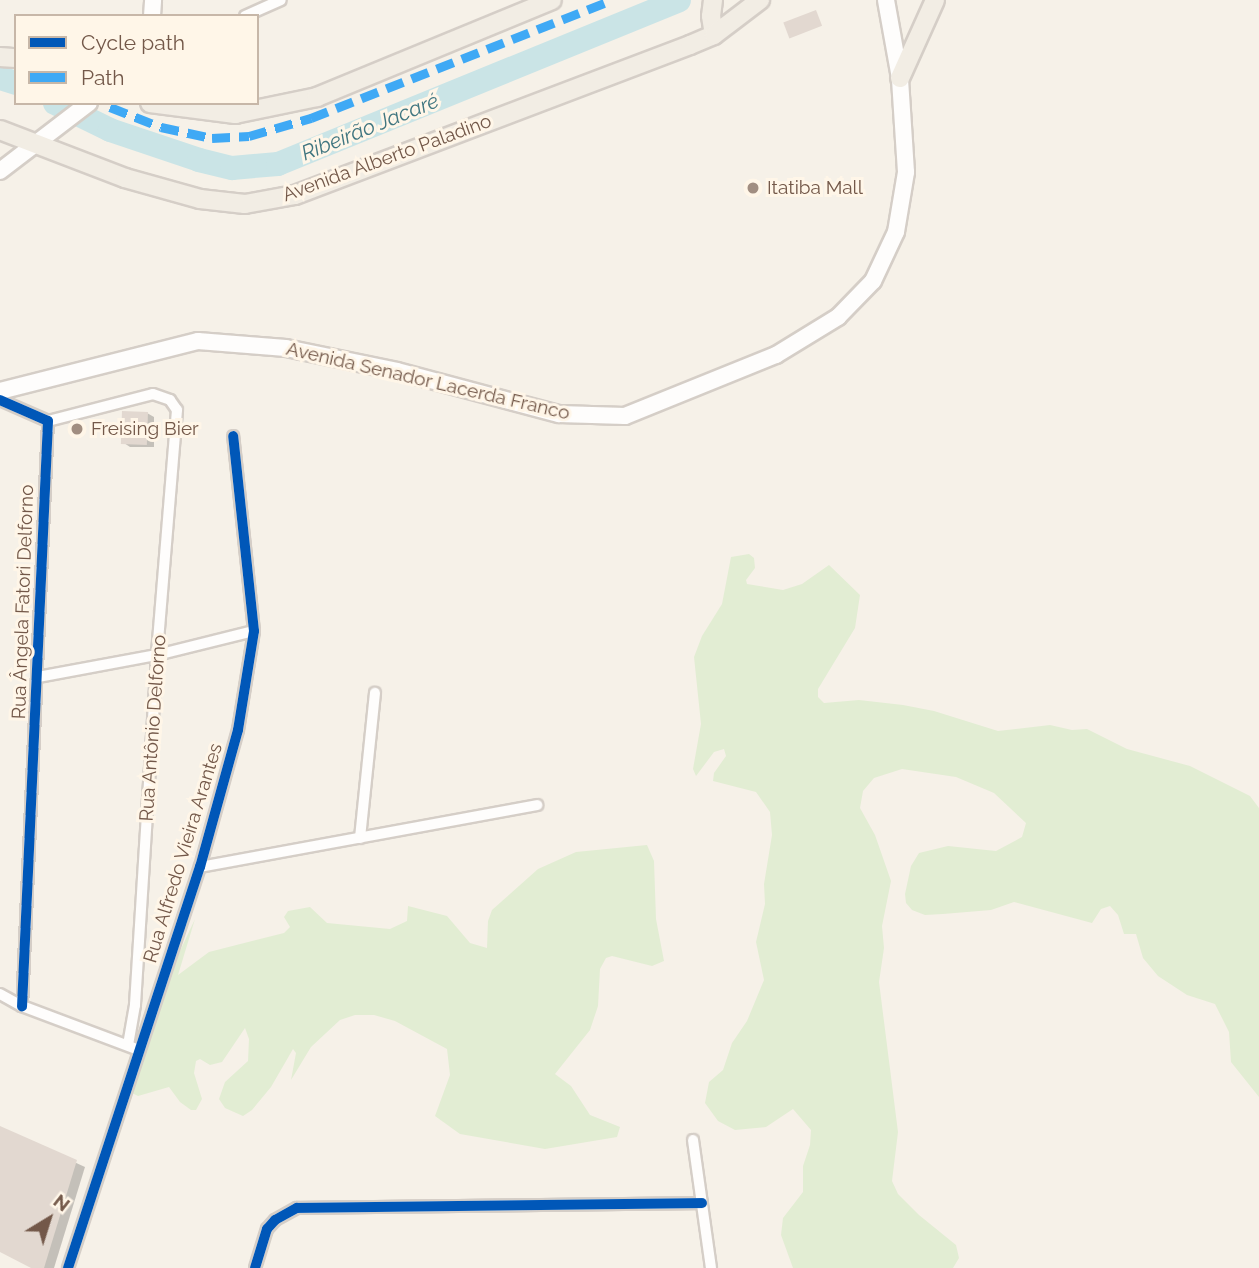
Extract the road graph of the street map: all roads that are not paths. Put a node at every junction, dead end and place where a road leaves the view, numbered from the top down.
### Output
1 (281, 0) edge
2 (551, 0) edge
3 (713, 0) edge
4 (760, 0) edge
5 (886, 0) edge
6 (935, 0) edge
7 (250, 14) edge
8 (715, 35) junction
9 (900, 78) junction
10 (87, 105) edge
11 (165, 105) edge
12 (0, 130) edge
13 (44, 140) junction
14 (0, 171) edge
15 (0, 391) edge
16 (0, 400) edge
17 (48, 421) junction
18 (233, 436) dead end
19 (254, 631) junction
20 (157, 655) junction
21 (38, 677) junction
22 (375, 693) dead end
23 (537, 805) dead end
24 (360, 838) junction
25 (200, 867) junction
26 (0, 994) edge
27 (22, 1006) junction
28 (128, 1045) junction
29 (140, 1050) junction
30 (693, 1139) dead end
31 (702, 1203) junction
32 (68, 1266) edge
33 (82, 1268) edge
34 (255, 1268) edge
35 (711, 1268) edge

1 - 7 street
2 - 11 main road
3 - 8 main road
4 - 8 main road, Avenida Alberto Paladino
5 - 9 main road, Avenida Senador Lacerda Franco
6 - 9 main road
8 - 13 main road, Avenida Alberto Paladino
9 - 15 main road, Avenida Senador Lacerda Franco
10 - 13 main road
12 - 13 main road, Avenida Alberto Paladino
13 - 14 main road
16 - 17 street
17 - 20 street, Rua Antônio Delforno
17 - 21 street, Rua Ângela Fatori Delforno
18 - 19 street, Rua Alfredo Vieira Arantes
19 - 20 street
19 - 25 street, Rua Alfredo Vieira Arantes
20 - 21 street
20 - 28 street, Rua Antônio Delforno
21 - 27 street, Rua Ângela Fatori Delforno
22 - 24 street
23 - 24 street
24 - 25 street
25 - 29 street, Rua Alfredo Vieira Arantes
26 - 27 street
27 - 28 street
28 - 29 street
29 - 32 street, Rua Alfredo Vieira Arantes
30 - 31 street
31 - 34 street
31 - 35 street
32 - 33 street

